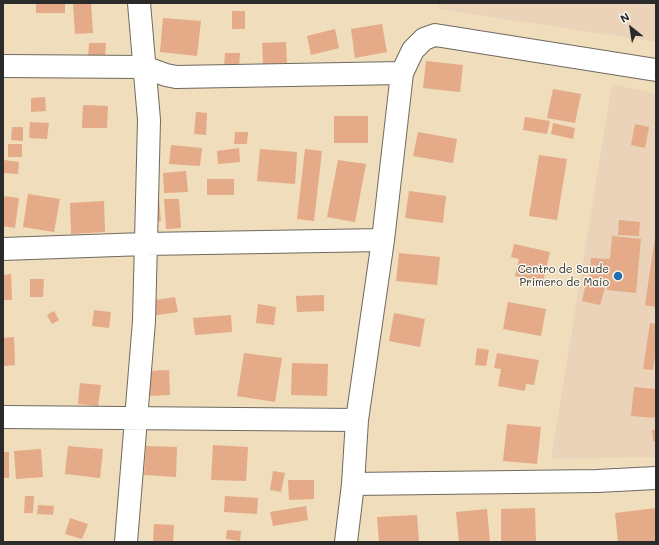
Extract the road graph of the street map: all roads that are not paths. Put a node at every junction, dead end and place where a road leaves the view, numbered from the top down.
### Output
1 (139, 3) edge
2 (3, 66) edge
3 (144, 67) junction
4 (656, 70) edge
5 (402, 73) junction
6 (383, 240) junction
7 (145, 244) junction
8 (3, 249) edge
9 (3, 417) edge
10 (136, 418) junction
11 (357, 420) junction
12 (656, 478) edge
13 (353, 484) junction
14 (126, 542) edge
15 (346, 542) edge

1 - 3 street
2 - 3 street
3 - 5 street
3 - 7 street
4 - 5 street
5 - 6 street
6 - 7 street
6 - 11 street
7 - 8 street
7 - 10 street
9 - 10 street
10 - 11 street
10 - 14 street
11 - 13 street
12 - 13 street
13 - 15 street

